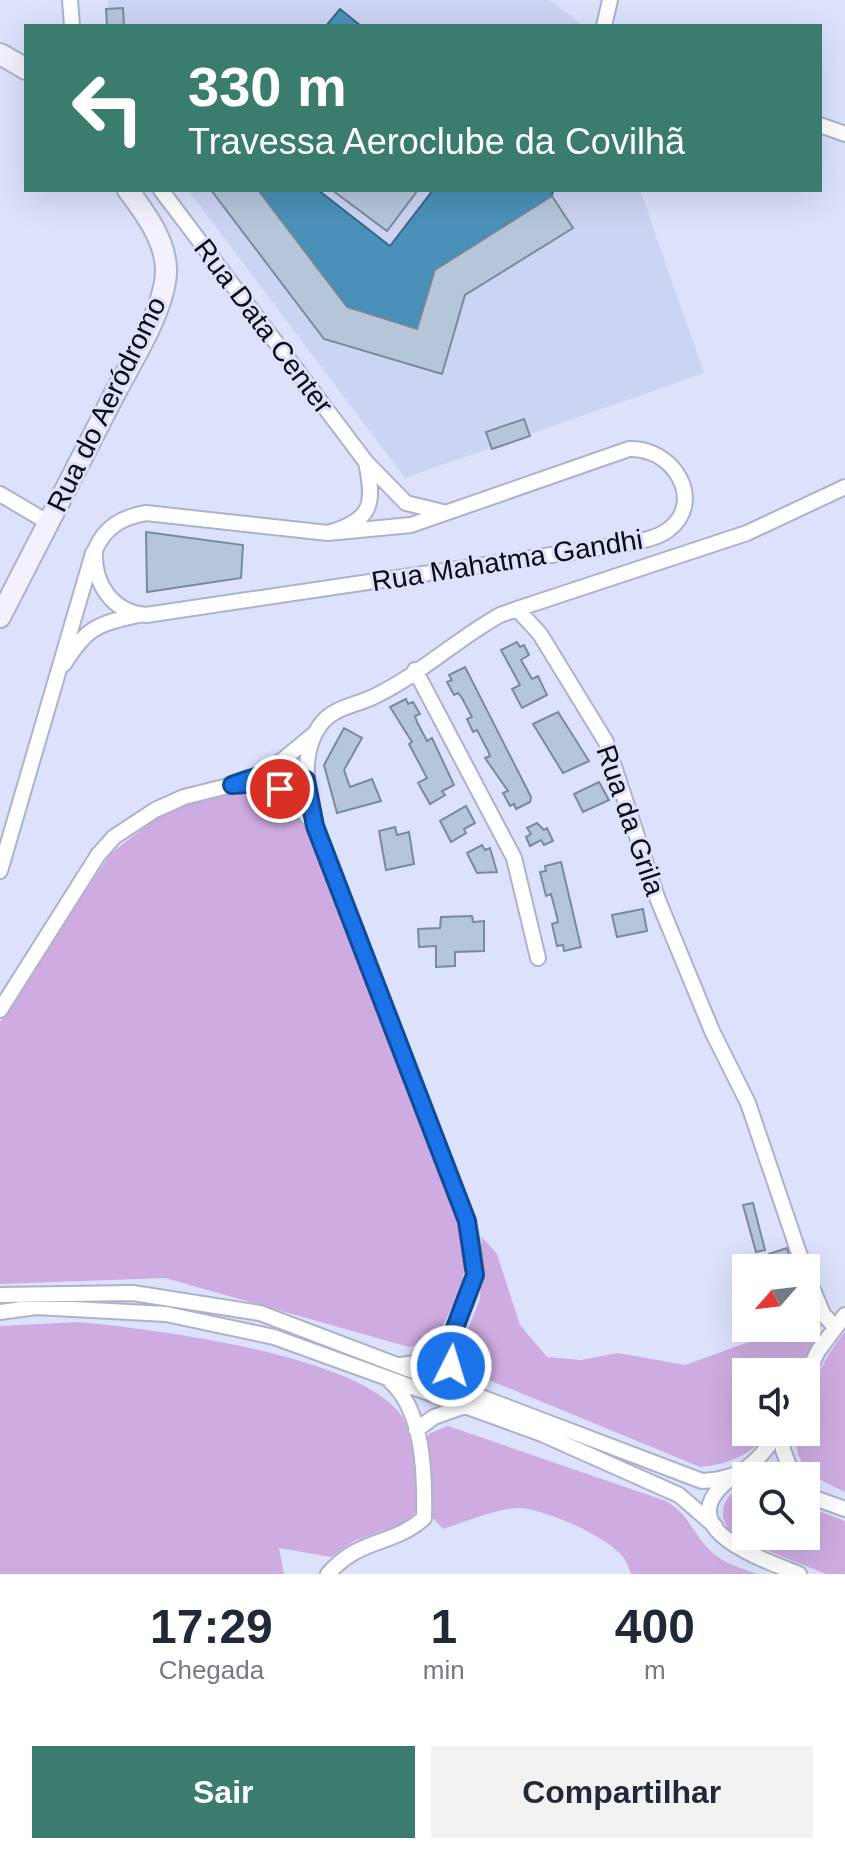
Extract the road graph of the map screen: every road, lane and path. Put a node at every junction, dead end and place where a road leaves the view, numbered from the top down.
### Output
1 (70, 0) edge
2 (610, 0) edge
3 (72, 24) edge
4 (604, 24) edge
5 (0, 54) edge
6 (24, 68) edge
7 (822, 126) edge
8 (845, 134) edge
9 (129, 192) edge
10 (163, 192) edge
11 (366, 462) junction
12 (845, 487) edge
13 (0, 494) edge
14 (447, 513) junction
15 (49, 523) junction
16 (328, 533) junction
17 (95, 550) junction
18 (517, 609) junction
19 (141, 615) junction
20 (0, 617) edge
21 (61, 668) junction
22 (415, 670) junction
23 (316, 732) junction
24 (268, 772) junction
25 (306, 780) junction
26 (232, 785) junction
27 (270, 789) junction
28 (315, 826) junction
29 (0, 871) edge
30 (538, 958) dead end
31 (0, 1010) edge
32 (800, 1254) edge
33 (0, 1295) edge
34 (820, 1307) edge
35 (0, 1312) edge
36 (840, 1321) edge
37 (450, 1341) junction
38 (815, 1358) edge
39 (398, 1365) junction
40 (387, 1378) junction
41 (469, 1400) junction
42 (416, 1430) junction
43 (769, 1446) edge
44 (732, 1479) edge
45 (729, 1480) junction
46 (820, 1500) edge
47 (845, 1509) edge
48 (715, 1526) junction
49 (328, 1574) edge
50 (799, 1574) edge

1 - 3 street
2 - 4 street
5 - 6 main road
7 - 8 street
9 - 15 main road, Rua do Aeródromo
10 - 11 street, Rua Data Center
11 - 14 street, Rua Data Center
11 - 16 street
12 - 18 street
13 - 15 street
14 - 16 street, Rua Mahatma Gandhi
14 - 19 street, Rua Mahatma Gandhi
15 - 20 main road, Rua do Aeródromo
16 - 17 street, Rua Mahatma Gandhi
17 - 19 street
17 - 21 street, Rua Mahatma Gandhi
18 - 22 street
18 - 32 street, Rua da Grila
19 - 21 street, Rua Mahatma Gandhi
21 - 29 street, Rua Mahatma Gandhi
22 - 23 street
22 - 30 street
23 - 24 street
23 - 25 street
24 - 25 street
24 - 26 street
25 - 27 street
25 - 28 street
26 - 27 street
26 - 31 street
27 - 28 street
28 - 37 street
33 - 39 street
34 - 36 street, Rua da Grila
35 - 40 street
36 - 38 street
37 - 39 street
37 - 41 street
39 - 41 street
40 - 41 street
40 - 42 street
41 - 42 street
41 - 45 street
41 - 48 street
42 - 49 street
43 - 45 street
44 - 45 street
45 - 48 street
46 - 47 street
48 - 50 street

